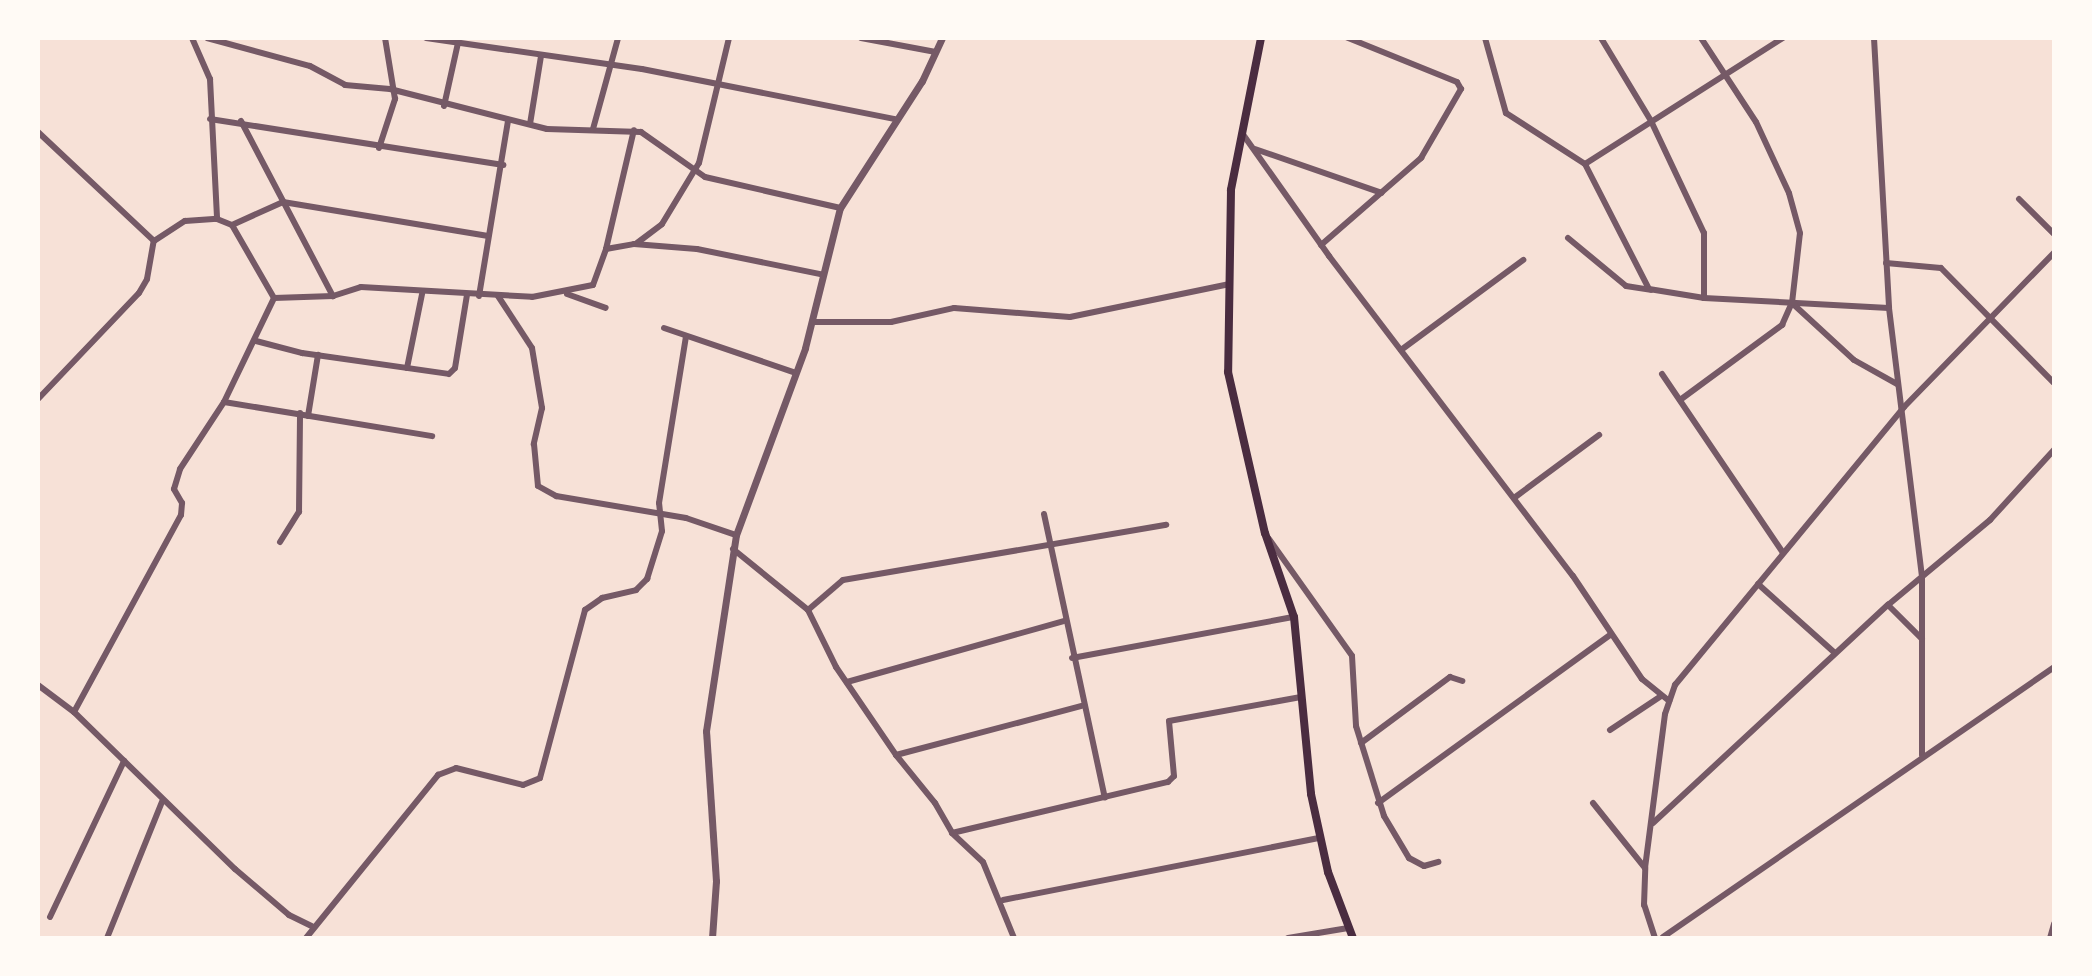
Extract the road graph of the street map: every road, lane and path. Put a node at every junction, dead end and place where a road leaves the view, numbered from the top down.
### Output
1 (192, 38) edge
2 (207, 38) edge
3 (385, 38) edge
4 (426, 38) edge
5 (618, 38) edge
6 (729, 38) edge
7 (861, 38) edge
8 (942, 38) edge
9 (1261, 38) edge
10 (1348, 38) edge
11 (1485, 38) edge
12 (1601, 38) edge
13 (1701, 38) edge
14 (1783, 38) edge
15 (1874, 38) edge
16 (458, 43) junction
17 (936, 52) junction
18 (541, 56) junction
19 (608, 65) junction
20 (1724, 75) junction
21 (720, 84) junction
22 (390, 89) junction
23 (444, 106) junction
24 (210, 119) junction
25 (895, 119) junction
26 (508, 120) junction
27 (241, 121) junction
28 (1651, 121) junction
29 (530, 124) junction
30 (593, 129) junction
31 (634, 130) junction
32 (38, 132) edge
33 (1242, 133) junction
34 (379, 148) junction
35 (1255, 149) junction
36 (1585, 164) junction
37 (503, 165) junction
38 (694, 172) junction
39 (1382, 193) junction
40 (2019, 199) dead end
41 (283, 202) junction
42 (840, 208) junction
43 (217, 219) junction
44 (232, 225) junction
45 (2054, 234) edge
46 (488, 236) junction
47 (1568, 238) dead end
48 (154, 241) junction
49 (634, 244) junction
50 (1321, 245) junction
51 (606, 249) junction
52 (2054, 253) edge
53 (1523, 260) dead end
54 (1886, 263) junction
55 (820, 274) junction
56 (1232, 283) junction
57 (1651, 290) junction
58 (564, 292) junction
59 (422, 294) junction
60 (467, 295) junction
61 (333, 296) junction
62 (479, 296) junction
63 (498, 296) junction
64 (274, 298) junction
65 (1704, 298) junction
66 (1792, 303) junction
67 (606, 308) dead end
68 (1889, 308) junction
69 (1986, 317) junction
70 (812, 322) junction
71 (664, 328) dead end
72 (686, 337) junction
73 (256, 341) junction
74 (1401, 350) junction
75 (318, 355) junction
76 (407, 368) junction
77 (796, 373) junction
78 (1662, 374) dead end
79 (2054, 383) edge
80 (1897, 384) junction
81 (38, 399) edge
82 (1680, 400) junction
83 (224, 402) junction
84 (1904, 407) junction
85 (304, 415) junction
86 (1599, 435) dead end
87 (432, 436) dead end
88 (2054, 450) edge
89 (1514, 498) junction
90 (1044, 514) dead end
91 (662, 518) junction
92 (1166, 525) dead end
93 (1265, 533) junction
94 (736, 535) junction
95 (280, 542) dead end
96 (1052, 546) junction
97 (733, 549) junction
98 (1782, 551) junction
99 (1922, 575) junction
100 (1758, 584) junction
101 (1888, 605) junction
102 (808, 610) junction
103 (1294, 617) junction
104 (1064, 621) junction
105 (1610, 635) junction
106 (1923, 640) junction
107 (1835, 653) junction
108 (1072, 658) junction
109 (2054, 667) edge
110 (1462, 681) dead end
111 (847, 682) junction
112 (38, 685) edge
113 (1661, 696) junction
114 (1301, 697) junction
115 (1669, 701) junction
116 (1082, 706) junction
117 (74, 712) junction
118 (1610, 730) dead end
119 (1361, 743) junction
120 (896, 755) junction
121 (1922, 755) junction
122 (124, 761) junction
123 (1105, 798) junction
124 (162, 802) junction
125 (1378, 803) junction
126 (1593, 803) dead end
127 (1653, 823) junction
128 (952, 833) junction
129 (1320, 838) junction
130 (1438, 862) dead end
131 (1645, 868) junction
132 (1003, 900) junction
133 (50, 917) dead end
134 (2054, 924) edge
135 (312, 926) junction
136 (1348, 928) junction
137 (107, 938) edge
138 (306, 938) edge
139 (712, 938) edge
140 (1014, 938) edge
141 (1288, 938) edge
142 (1353, 938) edge
143 (1660, 938) edge
144 (2050, 938) edge

1 - 24 street
2 - 22 street
3 - 22 street
4 - 16 street
5 - 19 street
6 - 21 street
7 - 17 street
8 - 17 street
9 - 33 main road
10 - 39 street
11 - 36 street
12 - 28 street
13 - 20 street
14 - 20 street
15 - 54 street
16 - 18 street
16 - 23 street
17 - 25 street
18 - 19 street
18 - 29 street
19 - 21 street
19 - 30 street
20 - 28 street
20 - 66 street
21 - 25 street
21 - 38 street
22 - 23 street
22 - 34 street
23 - 26 street
24 - 27 street
24 - 43 street
25 - 42 street
26 - 29 street
26 - 37 street
27 - 34 street
27 - 41 street
28 - 36 street
28 - 65 street
29 - 30 street
30 - 31 street
31 - 38 street
31 - 51 street
32 - 48 street
33 - 35 street
33 - 56 main road
34 - 37 street
35 - 39 street
35 - 50 street
36 - 57 street
37 - 46 street
38 - 42 street
38 - 49 street
39 - 50 street
40 - 45 street
41 - 44 street
41 - 46 street
41 - 61 street
42 - 55 street
43 - 44 street
43 - 48 street
44 - 64 street
46 - 62 street
47 - 57 street
48 - 81 street
49 - 51 street
49 - 55 street
50 - 74 street
51 - 58 street
52 - 69 street
53 - 74 street
54 - 68 street
54 - 69 street
55 - 70 street
56 - 70 street
56 - 93 main road
57 - 65 street
58 - 63 street
58 - 67 street
59 - 60 street
59 - 61 street
59 - 76 street
60 - 62 street
60 - 76 street
61 - 64 street
62 - 63 street
63 - 91 street
64 - 73 street
65 - 66 street
66 - 68 street
66 - 80 street
66 - 82 street
68 - 80 street
69 - 79 street
69 - 84 street
70 - 77 street
71 - 72 street
72 - 77 street
72 - 91 street
73 - 75 street
73 - 83 street
74 - 89 street
75 - 76 street
75 - 85 street
77 - 94 street
78 - 82 street
80 - 84 street
82 - 98 street
83 - 85 street
83 - 117 street
84 - 98 street
84 - 99 street
85 - 87 street
85 - 95 street
86 - 89 street
88 - 99 street
89 - 105 street
90 - 96 street
91 - 94 street
91 - 135 street
92 - 96 street
93 - 103 main road
93 - 119 street
94 - 97 street
96 - 102 street
96 - 104 street
97 - 102 street
97 - 139 street
98 - 100 street
99 - 101 street
99 - 106 street
100 - 107 street
100 - 115 street
101 - 106 street
101 - 107 street
102 - 111 street
103 - 108 street
103 - 114 main road
104 - 108 street
104 - 111 street
105 - 113 street
105 - 125 street
106 - 121 street
107 - 127 street
108 - 116 street
109 - 121 street
110 - 119 street
111 - 120 street
112 - 117 street
113 - 115 street
113 - 118 street
114 - 123 street
114 - 129 main road
115 - 127 street
116 - 120 street
116 - 123 street
117 - 122 street
119 - 125 street
120 - 128 street
121 - 143 street
122 - 124 street
122 - 133 street
123 - 128 street
124 - 135 street
124 - 137 street
125 - 130 street
126 - 131 street
127 - 131 street
128 - 132 street
129 - 132 street
129 - 136 main road
131 - 143 street
132 - 140 street
134 - 144 street
135 - 138 street
136 - 141 street
136 - 142 main road

